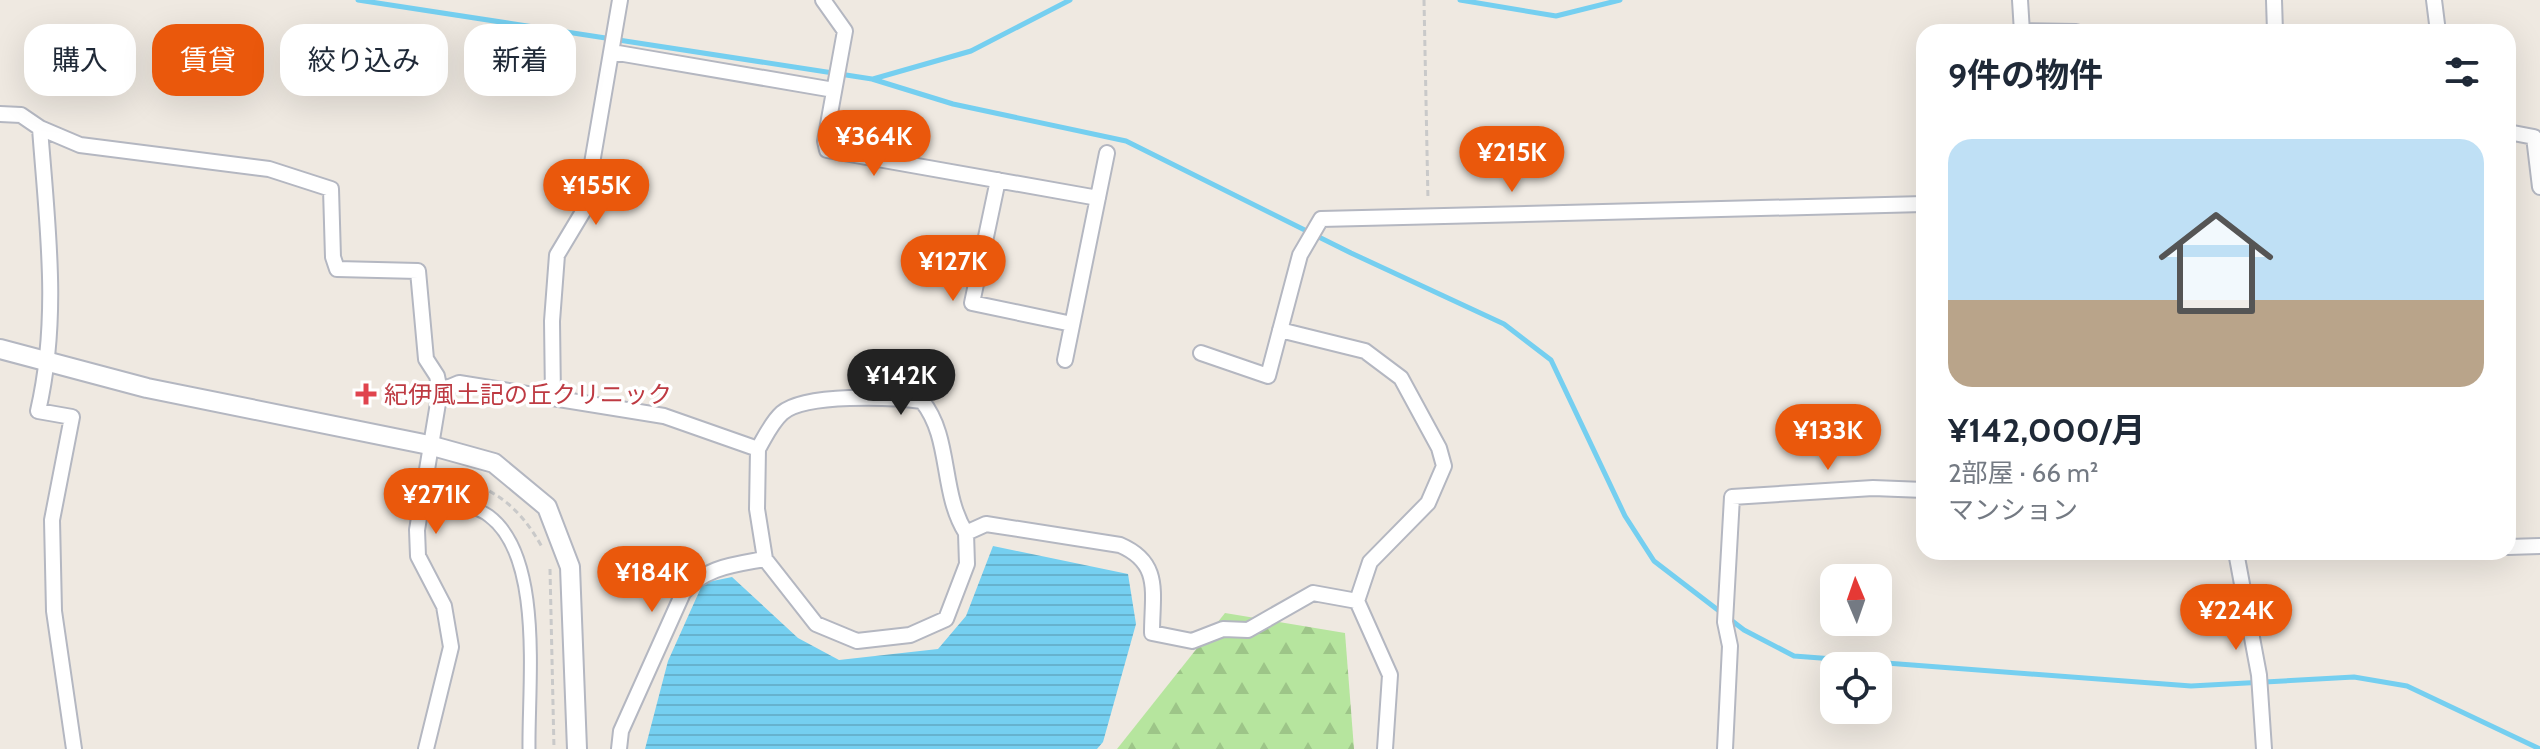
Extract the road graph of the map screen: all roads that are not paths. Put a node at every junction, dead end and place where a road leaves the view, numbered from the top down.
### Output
1 (620, 0) edge
2 (823, 0) edge
3 (2020, 0) edge
4 (2274, 0) edge
5 (2434, 0) edge
6 (2022, 24) edge
7 (2275, 24) edge
8 (2437, 24) edge
9 (612, 52) junction
10 (834, 90) junction
11 (0, 114) edge
12 (40, 128) junction
13 (2516, 134) edge
14 (1107, 153) dead end
15 (998, 180) junction
16 (2540, 187) edge
17 (1098, 198) junction
18 (1916, 204) edge
19 (1072, 324) junction
20 (1280, 330) junction
21 (0, 349) edge
22 (1201, 353) dead end
23 (1065, 360) dead end
24 (50, 361) junction
25 (440, 391) junction
26 (553, 398) junction
27 (429, 445) junction
28 (758, 449) junction
29 (1916, 490) edge
30 (425, 497) junction
31 (966, 533) junction
32 (2540, 546) edge
33 (2516, 547) edge
34 (765, 559) junction
35 (2237, 560) edge
36 (1357, 601) junction
37 (74, 749) edge
38 (426, 749) edge
39 (529, 749) edge
40 (577, 749) edge
41 (619, 749) edge
42 (1385, 749) edge
43 (1725, 749) edge
44 (2264, 749) edge

1 - 9 street
2 - 10 street
3 - 6 street
4 - 7 street
5 - 8 street
9 - 10 street
9 - 26 street
10 - 15 street
11 - 12 street
12 - 24 street
12 - 25 street
13 - 16 street
14 - 17 street
15 - 17 street
15 - 19 street
17 - 19 street
18 - 20 street
19 - 23 street
20 - 22 street
20 - 36 street
21 - 24 street
24 - 27 street
24 - 37 street
25 - 26 street
25 - 27 street
26 - 28 street
27 - 30 street
27 - 40 street
28 - 31 street
28 - 34 street
29 - 43 street
30 - 38 street
30 - 39 street
31 - 34 street
31 - 36 street
32 - 33 street
34 - 41 street
35 - 44 street
36 - 42 street

